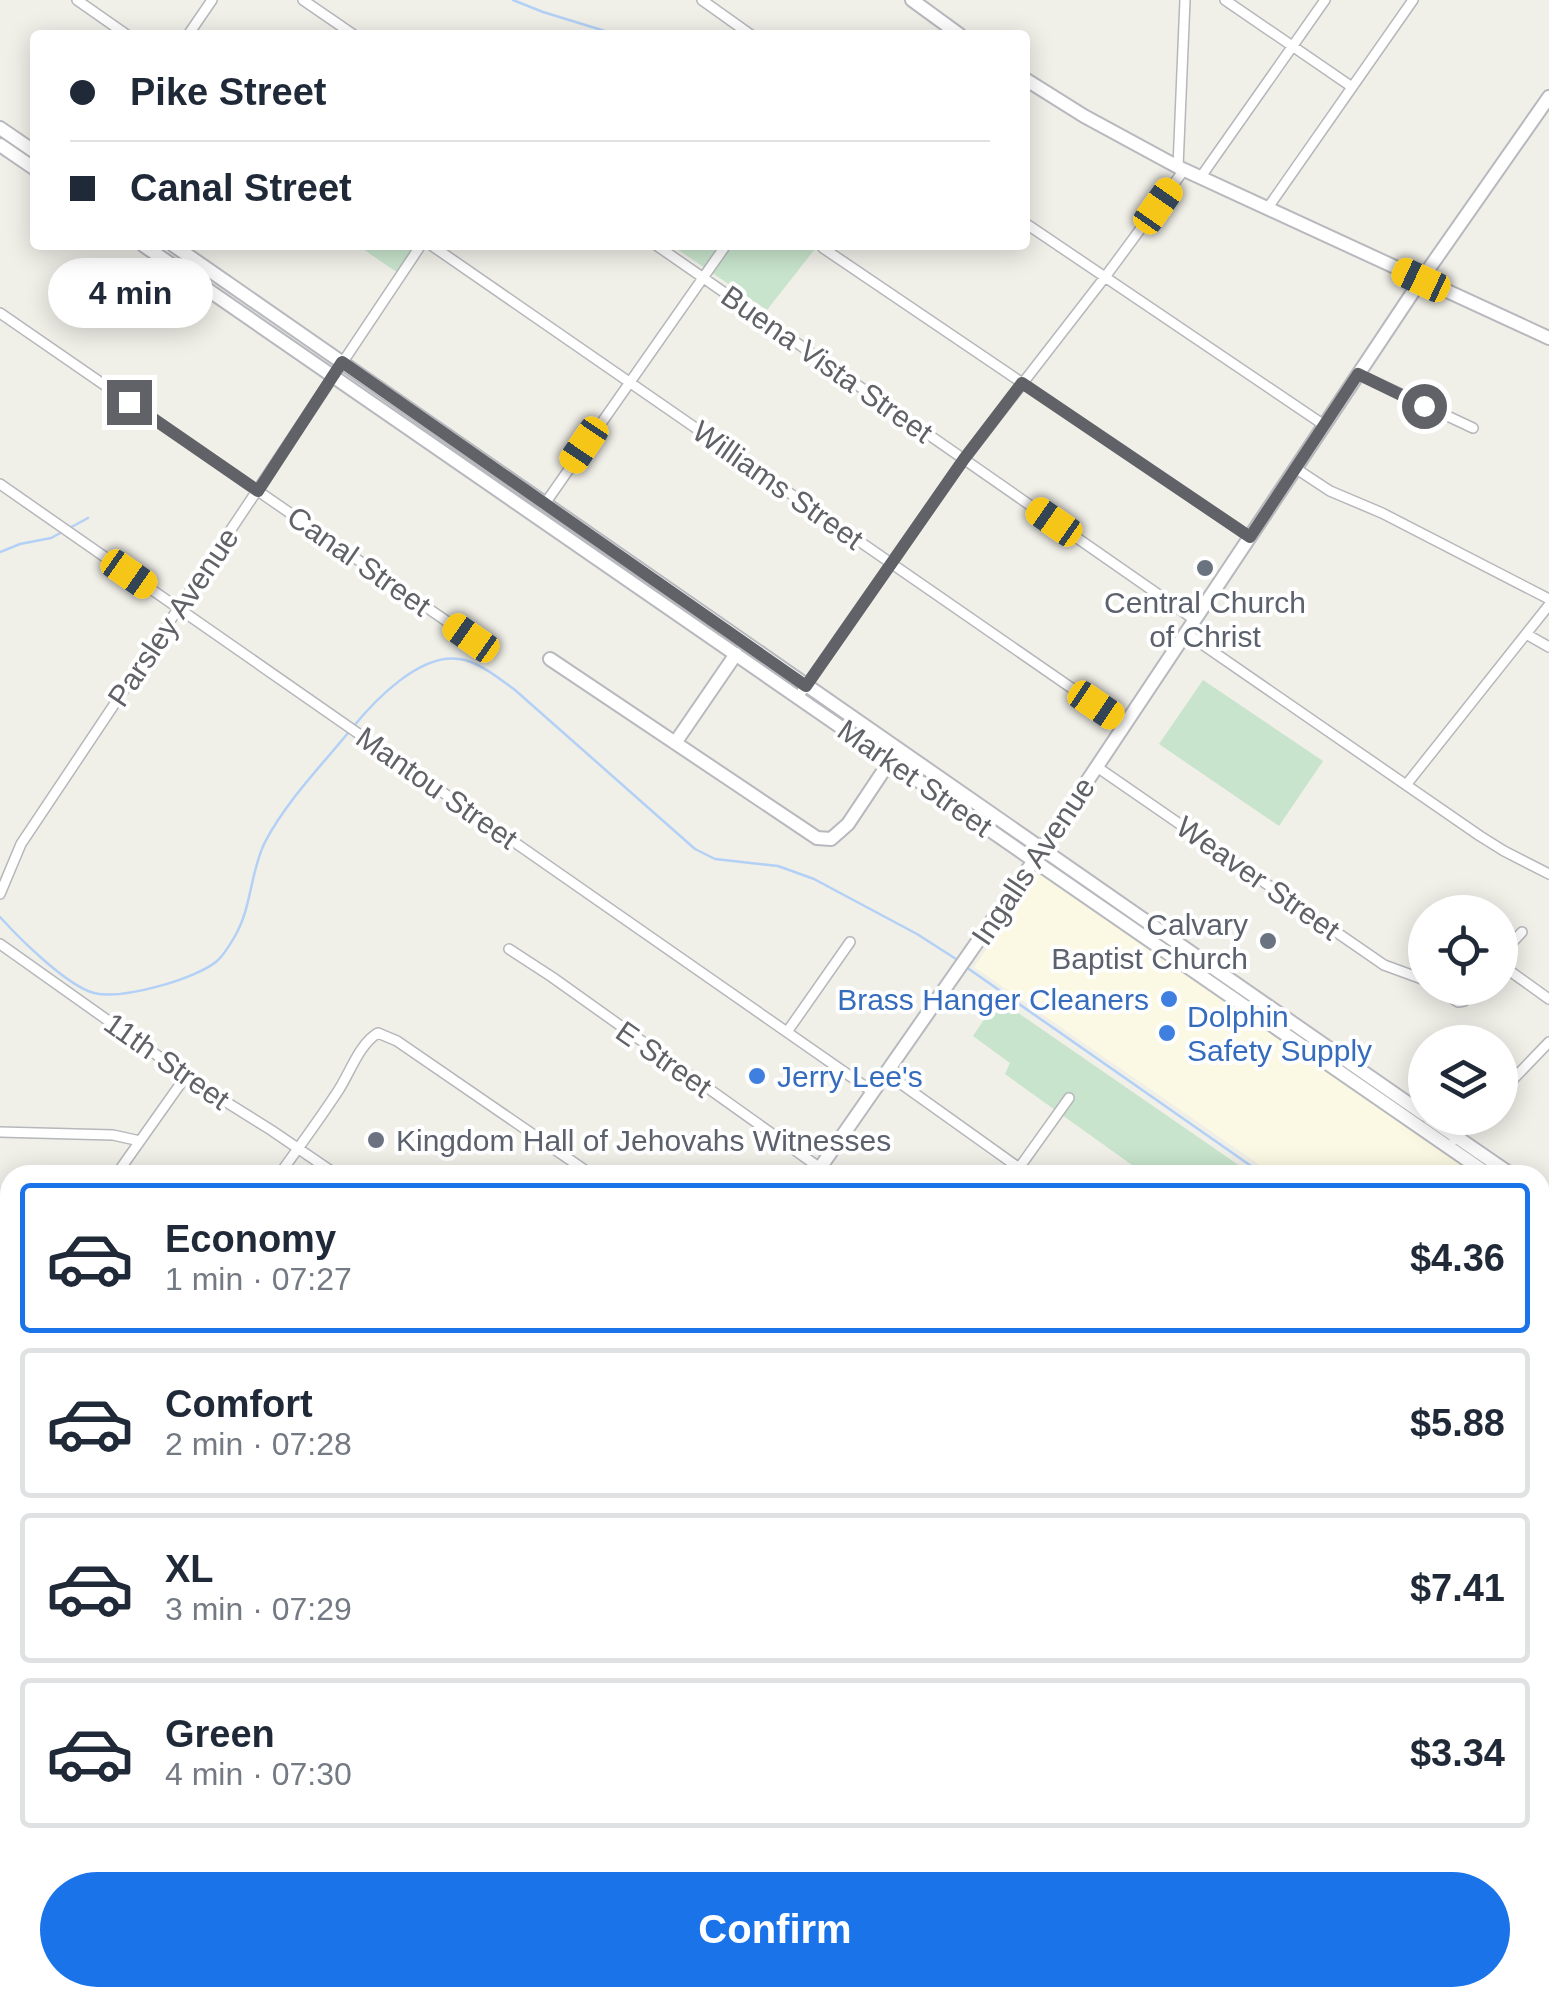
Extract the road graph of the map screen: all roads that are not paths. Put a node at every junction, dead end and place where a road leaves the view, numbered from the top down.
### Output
1 (76, 0) edge
2 (212, 0) edge
3 (303, 0) edge
4 (702, 0) edge
5 (726, 0) edge
6 (912, 0) edge
7 (1185, 0) edge
8 (1226, 0) edge
9 (1326, 0) edge
10 (1413, 0) edge
11 (1242, 4) edge
12 (718, 11) junction
13 (120, 30) edge
14 (191, 30) edge
15 (347, 30) edge
16 (743, 30) edge
17 (953, 30) edge
18 (1293, 46) junction
19 (1030, 82) edge
20 (1352, 86) junction
21 (1549, 97) edge
22 (0, 128) edge
23 (0, 145) edge
24 (30, 149) edge
25 (30, 166) edge
26 (1181, 169) junction
27 (1200, 178) junction
28 (1267, 209) junction
29 (1030, 226) edge
30 (150, 250) edge
31 (180, 250) edge
32 (418, 250) edge
33 (438, 250) edge
34 (663, 250) edge
35 (722, 250) edge
36 (826, 250) edge
37 (702, 277) junction
38 (1105, 277) junction
39 (1421, 280) junction
40 (0, 313) edge
41 (1549, 338) edge
42 (342, 362) junction
43 (1358, 374) junction
44 (332, 378) junction
45 (628, 382) junction
46 (1022, 383) junction
47 (1324, 425) junction
48 (1473, 428) dead end
49 (964, 459) junction
50 (1295, 468) junction
51 (0, 484) edge
52 (258, 491) junction
53 (540, 510) junction
54 (1250, 537) junction
55 (892, 564) junction
56 (1549, 602) edge
57 (179, 609) junction
58 (1195, 620) junction
59 (1186, 633) junction
60 (1526, 634) junction
61 (471, 638) dead end
62 (1549, 647) edge
63 (736, 654) junction
64 (550, 659) dead end
65 (802, 692) junction
66 (1125, 725) junction
67 (676, 743) junction
68 (890, 761) junction
69 (1097, 767) junction
70 (1406, 785) junction
71 (1038, 855) junction
72 (1549, 874) edge
73 (0, 894) edge
74 (1522, 932) dead end
75 (1518, 936) edge
76 (850, 942) dead end
77 (0, 944) edge
78 (509, 949) dead end
79 (1408, 974) edge
80 (1518, 977) edge
81 (1549, 999) edge
82 (787, 1032) junction
83 (1549, 1042) edge
84 (886, 1073) junction
85 (1518, 1074) edge
86 (186, 1076) junction
87 (873, 1092) junction
88 (1069, 1098) dead end
89 (1408, 1103) edge
90 (0, 1132) edge
91 (1445, 1135) edge
92 (1459, 1135) edge
93 (140, 1141) junction
94 (1452, 1142) junction
95 (298, 1148) junction
96 (123, 1165) edge
97 (285, 1165) edge
98 (323, 1165) edge
99 (577, 1165) edge
100 (808, 1165) edge
101 (823, 1165) edge
102 (1008, 1165) edge
103 (1022, 1165) edge
104 (1478, 1165) edge
105 (1494, 1165) edge

1 - 13 street
2 - 14 street
3 - 15 street
4 - 12 street
5 - 12 street
6 - 17 street
7 - 26 street
8 - 11 street
9 - 18 street
10 - 20 street
11 - 18 street
12 - 16 street
18 - 20 street
18 - 27 street
19 - 26 street
20 - 28 street
21 - 39 street, Ingalls Avenue
22 - 24 street
23 - 25 street
26 - 27 street
26 - 38 street
27 - 28 street
28 - 39 street
29 - 38 street
30 - 44 street, Market Street
31 - 42 street, Market Street
32 - 42 street, Parsley Avenue
33 - 45 street, Williams Street
34 - 37 street, Buena Vista Street
35 - 37 street
36 - 46 street
37 - 45 street
37 - 49 street, Buena Vista Street
38 - 46 street
38 - 47 street
39 - 41 street
39 - 43 street, Ingalls Avenue
40 - 52 street, Canal Street
42 - 44 street, Parsley Avenue
42 - 53 street, Market Street
43 - 47 street, Ingalls Avenue
43 - 48 street
44 - 52 street, Parsley Avenue
44 - 53 street, Market Street
45 - 53 street
45 - 55 street, Williams Street
46 - 49 street
46 - 54 street
47 - 50 street, Ingalls Avenue
49 - 55 street
49 - 58 street, Buena Vista Street
50 - 54 street, Ingalls Avenue
50 - 56 street
51 - 57 street, Mantou Street
52 - 57 street, Parsley Avenue
52 - 61 street, Canal Street
53 - 63 street, Market Street
53 - 65 street, Market Street
54 - 58 street, Ingalls Avenue
55 - 65 street
55 - 66 street, Williams Street
56 - 60 street
57 - 73 street, Parsley Avenue
57 - 82 street, Mantou Street
58 - 59 street, Ingalls Avenue
59 - 66 street, Ingalls Avenue
59 - 70 street
60 - 62 street
60 - 70 street
63 - 65 street, Market Street
63 - 67 street
64 - 67 street
65 - 68 street, Market Street
65 - 71 street, Market Street
66 - 69 street, Ingalls Avenue
67 - 68 street
68 - 71 street, Market Street
69 - 71 street, Ingalls Avenue
69 - 79 street, Weaver Street
70 - 72 street
71 - 84 street, Ingalls Avenue
71 - 89 street, Market Street
71 - 94 street, Market Street
74 - 75 street
76 - 82 street
77 - 86 street, 11th Street
78 - 100 street, E Street
80 - 81 street
82 - 87 street, Mantou Street
83 - 85 street
84 - 87 street, Ingalls Avenue
84 - 102 street
86 - 93 street
86 - 95 street, 11th Street
87 - 101 street, Ingalls Avenue
88 - 103 street
90 - 93 street
91 - 94 street, Market Street
92 - 94 street
93 - 96 street
94 - 104 street, Market Street
94 - 105 street, Market Street
95 - 97 street
95 - 98 street, 11th Street
95 - 99 street

